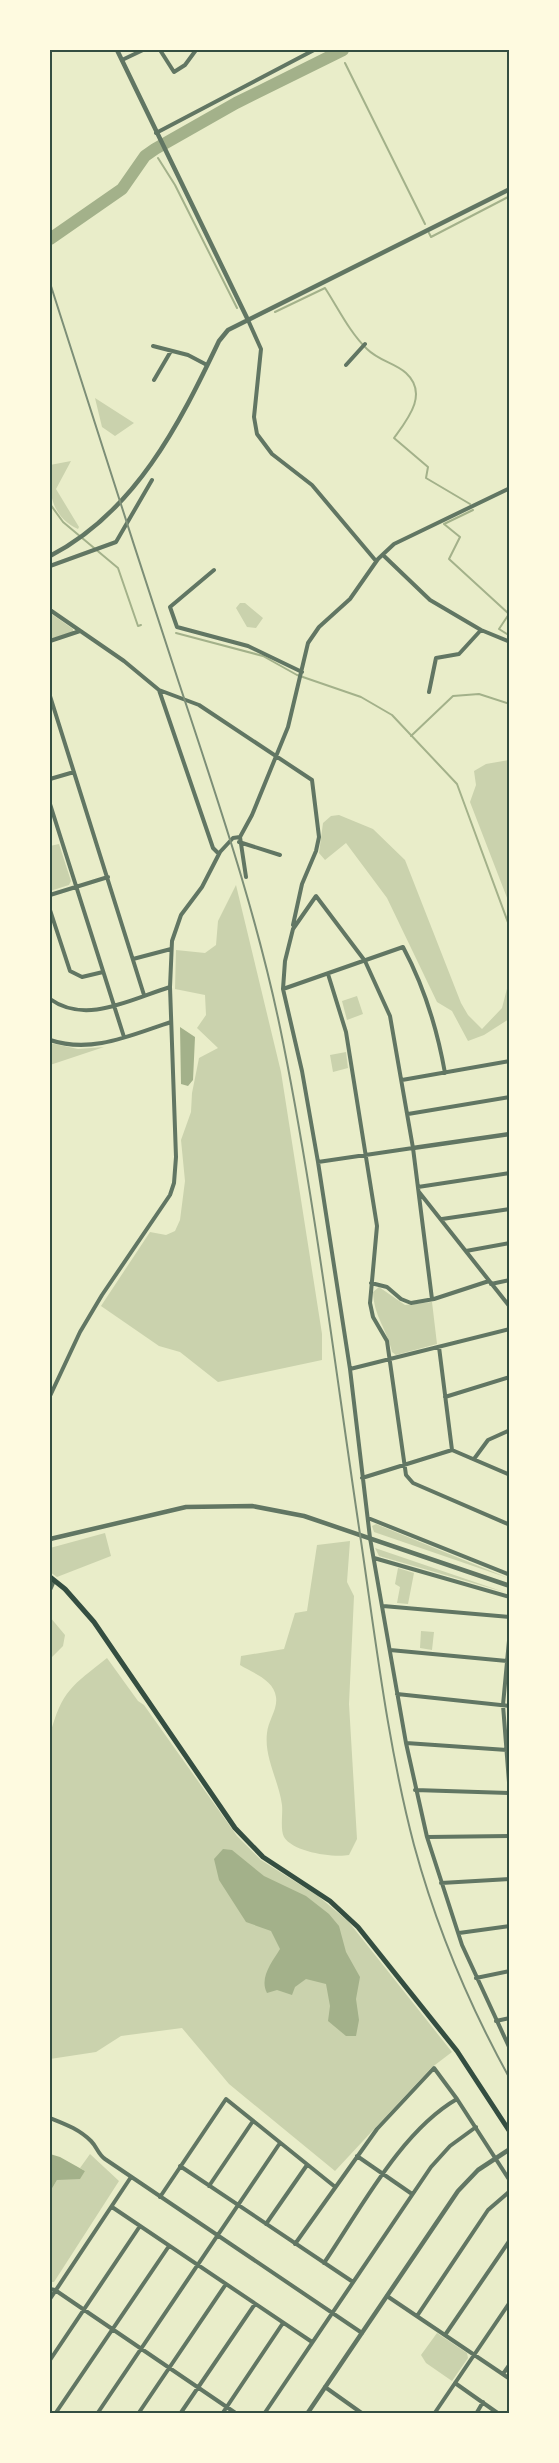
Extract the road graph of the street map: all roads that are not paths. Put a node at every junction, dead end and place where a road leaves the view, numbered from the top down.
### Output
1 (117, 50) edge
2 (142, 50) edge
3 (160, 50) edge
4 (196, 50) edge
5 (314, 50) edge
6 (122, 60) junction
7 (155, 133) junction
8 (510, 189) edge
9 (247, 318) junction
10 (364, 345) dead end
11 (153, 346) dead end
12 (171, 351) junction
13 (207, 365) junction
14 (346, 365) dead end
15 (154, 380) dead end
16 (152, 480) dead end
17 (510, 488) edge
18 (382, 555) junction
19 (50, 556) edge
20 (376, 561) junction
21 (50, 566) edge
22 (214, 570) dead end
23 (50, 610) edge
24 (481, 630) junction
25 (80, 631) junction
26 (50, 641) edge
27 (510, 642) edge
28 (302, 672) junction
29 (159, 690) junction
30 (429, 692) dead end
31 (50, 696) edge
32 (277, 758) junction
33 (74, 772) junction
34 (50, 779) edge
35 (50, 804) edge
36 (239, 839) junction
37 (219, 854) junction
38 (280, 855) dead end
39 (108, 877) junction
40 (246, 877) dead end
41 (75, 887) junction
42 (50, 895) edge
43 (50, 910) edge
44 (293, 929) junction
45 (171, 949) junction
46 (133, 959) junction
47 (365, 961) junction
48 (103, 972) junction
49 (328, 974) junction
50 (170, 987) junction
51 (283, 989) junction
52 (144, 995) junction
53 (50, 999) edge
54 (113, 1005) junction
55 (171, 1022) junction
56 (510, 1030) edge
57 (124, 1037) junction
58 (510, 1039) edge
59 (50, 1040) edge
60 (510, 1061) edge
61 (445, 1073) junction
62 (402, 1080) junction
63 (510, 1097) edge
64 (408, 1114) junction
65 (510, 1134) edge
66 (414, 1148) junction
67 (365, 1155) junction
68 (318, 1162) junction
69 (510, 1173) edge
70 (419, 1189) junction
71 (510, 1209) edge
72 (441, 1219) junction
73 (510, 1243) edge
74 (466, 1251) junction
75 (510, 1280) edge
76 (490, 1282) junction
77 (371, 1283) junction
78 (432, 1299) junction
79 (510, 1307) edge
80 (510, 1329) edge
81 (439, 1347) junction
82 (391, 1359) junction
83 (350, 1369) junction
84 (510, 1377) edge
85 (50, 1395) edge
86 (445, 1397) junction
87 (510, 1430) edge
88 (452, 1450) junction
89 (474, 1459) junction
90 (405, 1465) junction
91 (510, 1475) edge
92 (362, 1478) junction
93 (368, 1518) junction
94 (510, 1525) edge
95 (50, 1539) edge
96 (374, 1558) junction
97 (510, 1575) edge
98 (52, 1579) edge
99 (510, 1586) edge
100 (50, 1590) edge
101 (510, 1597) edge
102 (383, 1606) junction
103 (510, 1617) edge
104 (510, 1630) edge
105 (509, 1649) edge
106 (390, 1650) junction
107 (507, 1661) junction
108 (398, 1694) junction
109 (503, 1706) junction
110 (510, 1706) edge
111 (406, 1743) junction
112 (507, 1750) junction
113 (415, 1790) junction
114 (509, 1794) edge
115 (510, 1836) edge
116 (427, 1837) junction
117 (510, 1879) edge
118 (441, 1883) junction
119 (510, 1926) edge
120 (459, 1933) junction
121 (510, 1971) edge
122 (476, 1978) junction
123 (510, 2018) edge
124 (496, 2021) junction
125 (510, 2049) edge
126 (457, 2099) junction
127 (50, 2118) edge
128 (253, 2121) junction
129 (476, 2127) junction
130 (510, 2132) edge
131 (280, 2143) junction
132 (510, 2149) edge
133 (357, 2156) junction
134 (495, 2158) junction
135 (307, 2165) junction
136 (180, 2166) junction
137 (384, 2175) junction
138 (131, 2177) junction
139 (510, 2181) edge
140 (209, 2186) junction
141 (334, 2186) junction
142 (510, 2191) edge
143 (412, 2194) junction
144 (160, 2197) junction
145 (238, 2205) junction
146 (112, 2207) junction
147 (266, 2224) junction
148 (140, 2226) junction
149 (218, 2235) junction
150 (510, 2240) edge
151 (296, 2244) junction
152 (169, 2246) junction
153 (324, 2263) junction
154 (197, 2265) junction
155 (352, 2282) junction
156 (226, 2284) junction
157 (50, 2289) edge
158 (55, 2290) junction
159 (387, 2296) junction
160 (50, 2299) edge
161 (510, 2302) edge
162 (255, 2304) junction
163 (84, 2310) junction
164 (332, 2312) junction
165 (417, 2316) junction
166 (284, 2323) junction
167 (112, 2329) junction
168 (362, 2333) junction
169 (445, 2335) junction
170 (312, 2342) junction
171 (141, 2348) junction
172 (474, 2355) junction
173 (50, 2360) edge
174 (510, 2364) edge
175 (170, 2368) junction
176 (503, 2374) junction
177 (510, 2379) edge
178 (455, 2383) junction
179 (198, 2387) junction
180 (325, 2387) junction
181 (483, 2402) junction
182 (226, 2407) junction
183 (55, 2414) edge
184 (97, 2414) edge
185 (138, 2414) edge
186 (180, 2414) edge
187 (222, 2414) edge
188 (237, 2414) edge
189 (264, 2414) edge
190 (307, 2414) edge
191 (363, 2414) edge
192 (434, 2414) edge
193 (476, 2414) edge
194 (500, 2414) edge

1 - 6 street
2 - 6 street
3 - 4 street
5 - 7 street
6 - 7 street
7 - 9 street
8 - 9 street
9 - 13 street
9 - 20 street
10 - 14 street
11 - 12 street
12 - 13 street
12 - 15 street
13 - 19 street
16 - 21 street
17 - 18 street
18 - 20 street
18 - 24 street
20 - 28 street
22 - 28 street
23 - 25 street
24 - 27 street
24 - 30 street
25 - 26 street
25 - 29 street
28 - 32 street
29 - 32 street
29 - 37 street
31 - 33 street
32 - 36 street
32 - 44 street
33 - 34 street
33 - 39 street
35 - 41 street
36 - 37 street
36 - 38 street
36 - 40 street
37 - 45 street
39 - 41 street
39 - 46 street
41 - 42 street
41 - 48 street
43 - 48 street
44 - 47 street
44 - 51 street
45 - 46 street
45 - 50 street
46 - 52 street
47 - 49 street
47 - 61 street
47 - 62 street
48 - 54 street
49 - 51 street
49 - 67 street
50 - 52 street
50 - 55 street
51 - 68 street
52 - 54 street
53 - 54 street
54 - 57 street
55 - 57 street
55 - 85 street
56 - 58 street
57 - 59 street
60 - 61 street
61 - 62 street
62 - 64 street
63 - 64 street
64 - 66 street
65 - 66 street
66 - 67 street
66 - 70 street
67 - 68 street
67 - 77 street
68 - 83 street
69 - 70 street
70 - 72 street
70 - 78 street
71 - 72 street
72 - 74 street
73 - 74 street
74 - 76 street
75 - 76 street
76 - 78 street
76 - 79 street
77 - 78 street
77 - 82 street
80 - 81 street
81 - 82 street
81 - 86 street
82 - 83 street
82 - 90 street
83 - 92 street
84 - 86 street
86 - 88 street
87 - 89 street
88 - 89 street
88 - 90 street
89 - 91 street
90 - 92 street
90 - 94 street
92 - 93 street
93 - 96 street
93 - 97 street
95 - 99 street
96 - 101 street
96 - 102 street
98 - 100 street
98 - 130 main road
102 - 103 street
102 - 106 street
104 - 105 street
105 - 107 street
106 - 107 street
106 - 108 street
107 - 109 street
108 - 109 street
108 - 111 street
109 - 110 street
109 - 112 street
111 - 112 street
111 - 113 street
112 - 114 street
113 - 114 street
113 - 116 street
115 - 116 street
116 - 118 street
117 - 118 street
118 - 120 street
119 - 120 street
120 - 122 street
121 - 122 street
122 - 124 street
123 - 124 street
124 - 125 street
126 - 129 street
126 - 133 street
126 - 137 street
127 - 138 street
128 - 131 street
128 - 136 street
128 - 140 street
129 - 134 street
129 - 143 street
131 - 135 street
131 - 145 street
132 - 134 street
133 - 137 street
133 - 141 street
134 - 139 street
134 - 159 street
135 - 141 street
135 - 147 street
136 - 140 street
136 - 144 street
137 - 143 street
137 - 153 street
138 - 144 street
138 - 146 street
140 - 145 street
141 - 151 street
142 - 165 street
143 - 155 street
144 - 149 street
145 - 147 street
145 - 149 street
146 - 148 street
146 - 158 street
147 - 151 street
148 - 152 street
148 - 163 street
149 - 154 street
149 - 164 street
150 - 169 street
151 - 153 street
152 - 154 street
152 - 167 street
153 - 155 street
154 - 156 street
154 - 171 street
155 - 164 street
156 - 162 street
156 - 175 street
157 - 158 street
158 - 160 street
158 - 163 street
159 - 165 street
159 - 168 street
161 - 172 street
162 - 166 street
162 - 179 street
163 - 167 street
163 - 173 street
164 - 168 street
164 - 170 street
165 - 169 street
166 - 170 street
166 - 182 street
167 - 171 street
167 - 183 street
168 - 180 street
169 - 172 street
170 - 189 street
171 - 175 street
171 - 184 street
172 - 176 street
172 - 178 street
174 - 176 street
175 - 179 street
175 - 185 street
176 - 177 street
178 - 181 street
178 - 192 street
179 - 182 street
179 - 186 street
180 - 190 street
180 - 191 street
181 - 193 street
181 - 194 street
182 - 187 street
182 - 188 street

